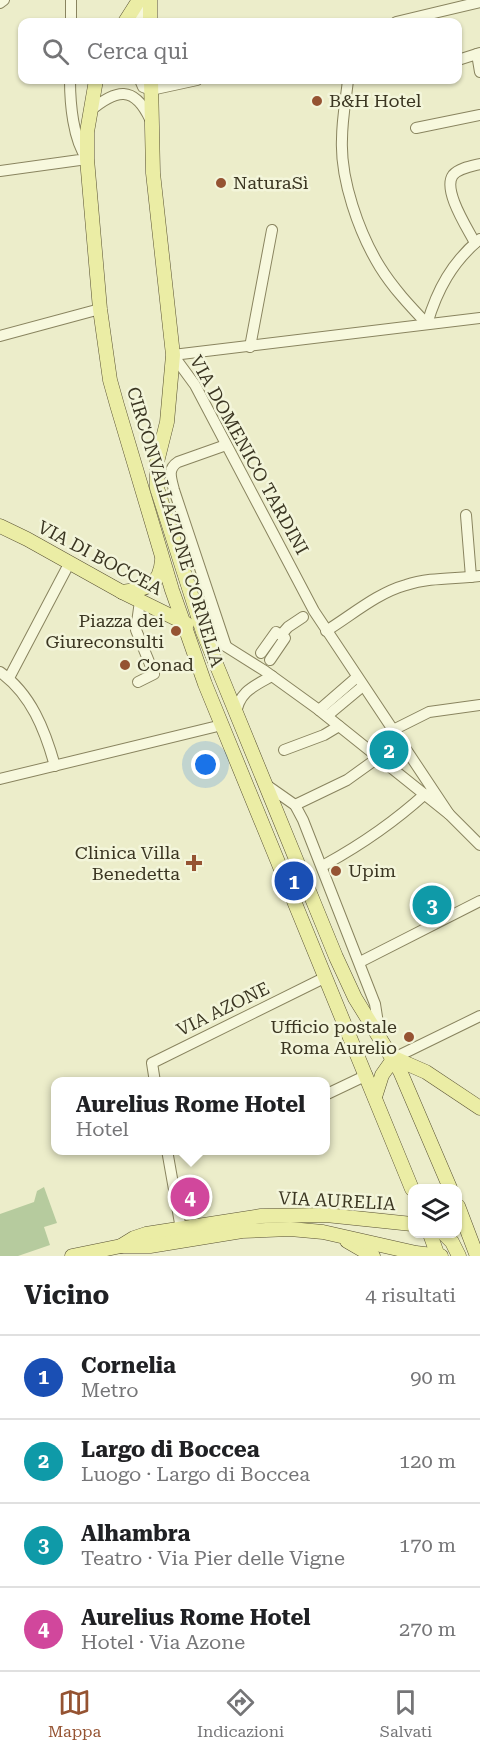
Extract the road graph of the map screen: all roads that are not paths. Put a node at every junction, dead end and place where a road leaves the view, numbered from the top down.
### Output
1 (4, 0) edge
2 (71, 0) edge
3 (139, 0) edge
4 (150, 0) edge
5 (480, 2) edge
6 (0, 3) edge
7 (70, 18) edge
8 (128, 18) edge
9 (139, 18) edge
10 (150, 18) edge
11 (413, 18) edge
12 (478, 54) edge
13 (462, 59) edge
14 (480, 72) edge
15 (70, 84) edge
16 (95, 84) edge
17 (348, 84) edge
18 (151, 85) edge
19 (90, 111) junction
20 (480, 115) edge
21 (152, 122) junction
22 (416, 128) dead end
23 (87, 159) junction
24 (480, 165) edge
25 (0, 171) edge
26 (272, 230) dead end
27 (478, 241) edge
28 (100, 309) junction
29 (480, 318) edge
30 (427, 324) junction
31 (0, 336) edge
32 (250, 347) junction
33 (173, 355) junction
34 (225, 445) junction
35 (466, 516) dead end
36 (0, 526) edge
37 (162, 558) junction
38 (70, 562) junction
39 (475, 576) edge
40 (122, 592) junction
41 (140, 601) junction
42 (303, 616) dead end
43 (183, 622) junction
44 (326, 631) junction
45 (203, 632) junction
46 (281, 635) junction
47 (226, 646) junction
48 (261, 653) dead end
49 (270, 660) dead end
50 (4, 675) edge
51 (272, 676) junction
52 (360, 681) junction
53 (138, 682) dead end
54 (480, 705) edge
55 (323, 713) junction
56 (236, 715) junction
57 (222, 725) junction
58 (339, 726) junction
59 (393, 730) junction
60 (284, 750) dead end
61 (379, 757) junction
62 (55, 766) junction
63 (0, 779) edge
64 (265, 784) junction
65 (425, 794) junction
66 (295, 805) junction
67 (449, 814) junction
68 (480, 845) edge
69 (326, 864) dead end
70 (480, 901) edge
71 (360, 962) junction
72 (326, 977) junction
73 (480, 1016) edge
74 (380, 1036) junction
75 (394, 1058) junction
76 (367, 1075) junction
77 (154, 1077) edge
78 (330, 1093) edge
79 (375, 1097) junction
80 (480, 1108) edge
81 (168, 1155) edge
82 (410, 1184) edge
83 (448, 1184) edge
84 (408, 1223) edge
85 (181, 1228) junction
86 (468, 1228) edge
87 (335, 1234) junction
88 (432, 1238) edge
89 (448, 1238) edge
90 (121, 1246) junction
91 (475, 1255) edge
92 (72, 1256) edge
93 (373, 1256) edge
94 (440, 1256) edge
95 (459, 1256) edge

1 - 6 street
2 - 7 street
3 - 8 main road
3 - 9 street
4 - 10 main road
5 - 11 street
12 - 13 street
12 - 14 street
15 - 23 street, CIRCONVALLAZIONE CORNELIA
16 - 19 main road, CIRCONVALLAZIONE CORNELIA
17 - 30 street
18 - 21 main road, VIA DOMENICO TARDINI
19 - 21 street
19 - 23 main road, CIRCONVALLAZIONE CORNELIA
20 - 22 street
21 - 33 main road, VIA DOMENICO TARDINI
23 - 25 street
23 - 28 main road, CIRCONVALLAZIONE CORNELIA
24 - 27 street
26 - 32 street
27 - 30 street
28 - 31 street
28 - 37 main road, CIRCONVALLAZIONE CORNELIA
29 - 30 street
30 - 32 street
32 - 33 street
33 - 34 street, VIA DOMENICO TARDINI
33 - 45 main road, CIRCONVALLAZIONE CORNELIA
34 - 44 street, VIA DOMENICO TARDINI
34 - 47 street, CIRCONVALLAZIONE CORNELIA
35 - 39 street
36 - 38 main road, VIA DI BOCCEA
37 - 40 main road
37 - 43 main road, CIRCONVALLAZIONE CORNELIA
38 - 40 main road, VIA DI BOCCEA
38 - 50 street
39 - 44 street
40 - 41 main road, VIA DI BOCCEA
41 - 43 main road, VIA DI BOCCEA
41 - 53 street
42 - 46 street
43 - 45 main road
43 - 57 main road, CIRCONVALLAZIONE CORNELIA
44 - 52 street, VIA DOMENICO TARDINI
45 - 47 street
45 - 56 main road, CIRCONVALLAZIONE CORNELIA
46 - 48 street
46 - 49 street
47 - 51 street
50 - 62 street
51 - 55 street
51 - 56 street
52 - 55 street
52 - 59 street, VIA DOMENICO TARDINI
54 - 59 street
55 - 58 street
56 - 64 main road, CIRCONVALLAZIONE CORNELIA
57 - 62 street
57 - 72 main road, CIRCONVALLAZIONE CORNELIA
58 - 60 street
58 - 61 street
59 - 67 street, VIA DOMENICO TARDINI
61 - 65 street
61 - 66 street
62 - 63 street
64 - 66 street
64 - 74 main road, CIRCONVALLAZIONE CORNELIA
65 - 67 street
65 - 69 street
66 - 71 street, CIRCONVALLAZIONE CORNELIA
67 - 68 street
70 - 71 street
71 - 74 street, CIRCONVALLAZIONE CORNELIA
72 - 76 main road, CIRCONVALLAZIONE CORNELIA
72 - 77 street, VIA AZONE
73 - 75 street
74 - 75 main road, CIRCONVALLAZIONE CORNELIA
75 - 79 main road
75 - 80 main road
75 - 83 main road, CIRCONVALLAZIONE CORNELIA
76 - 78 street
76 - 79 main road, CIRCONVALLAZIONE CORNELIA
79 - 82 main road, CIRCONVALLAZIONE CORNELIA
81 - 85 street
84 - 85 main road, VIA AURELIA
85 - 90 main road, VIA AURELIA
86 - 91 main road
87 - 90 main road, VIA AURELIA
87 - 93 main road
87 - 94 main road, VIA AURELIA
88 - 94 main road
89 - 95 main road
90 - 92 main road, VIA AURELIA

